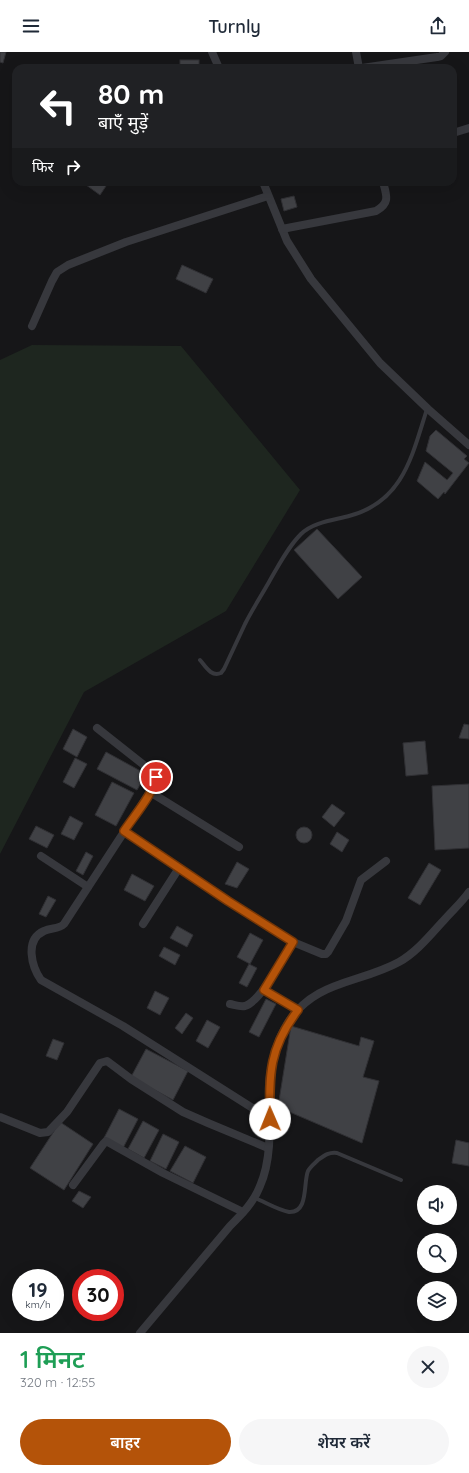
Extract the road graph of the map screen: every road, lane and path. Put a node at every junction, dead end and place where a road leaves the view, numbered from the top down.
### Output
1 (212, 52) edge
2 (356, 52) edge
3 (445, 52) edge
4 (217, 64) edge
5 (358, 64) edge
6 (389, 64) edge
7 (469, 128) edge
8 (457, 131) edge
9 (264, 186) edge
10 (384, 186) edge
11 (268, 196) junction
12 (282, 229) junction
13 (32, 326) dead end
14 (428, 409) junction
15 (469, 445) edge
16 (200, 660) dead end
17 (97, 728) dead end
18 (150, 792) junction
19 (124, 831) junction
20 (239, 847) dead end
21 (41, 856) dead end
22 (386, 861) dead end
23 (178, 868) junction
24 (88, 887) junction
25 (469, 892) edge
26 (142, 924) dead end
27 (293, 942) junction
28 (264, 990) junction
29 (230, 1004) dead end
30 (298, 1010) junction
31 (0, 1118) edge
32 (270, 1119) junction
33 (268, 1148) junction
34 (401, 1180) dead end
35 (74, 1185) dead end
36 (254, 1198) junction
37 (243, 1212) junction
38 (140, 1333) edge

1 - 4 street
2 - 5 street
3 - 6 street
7 - 8 street
9 - 11 street
10 - 12 street
11 - 12 street
11 - 13 street
12 - 14 street
14 - 15 street
14 - 16 lane
17 - 18 street
18 - 19 street
18 - 20 street
19 - 23 street
19 - 24 street
21 - 24 street
22 - 27 street
23 - 26 street
23 - 27 street
24 - 32 street
25 - 30 street
27 - 28 street
28 - 29 street
28 - 30 street
30 - 32 street
31 - 33 street
32 - 33 street
33 - 36 street
34 - 36 lane
35 - 37 street
36 - 37 street
37 - 38 street

